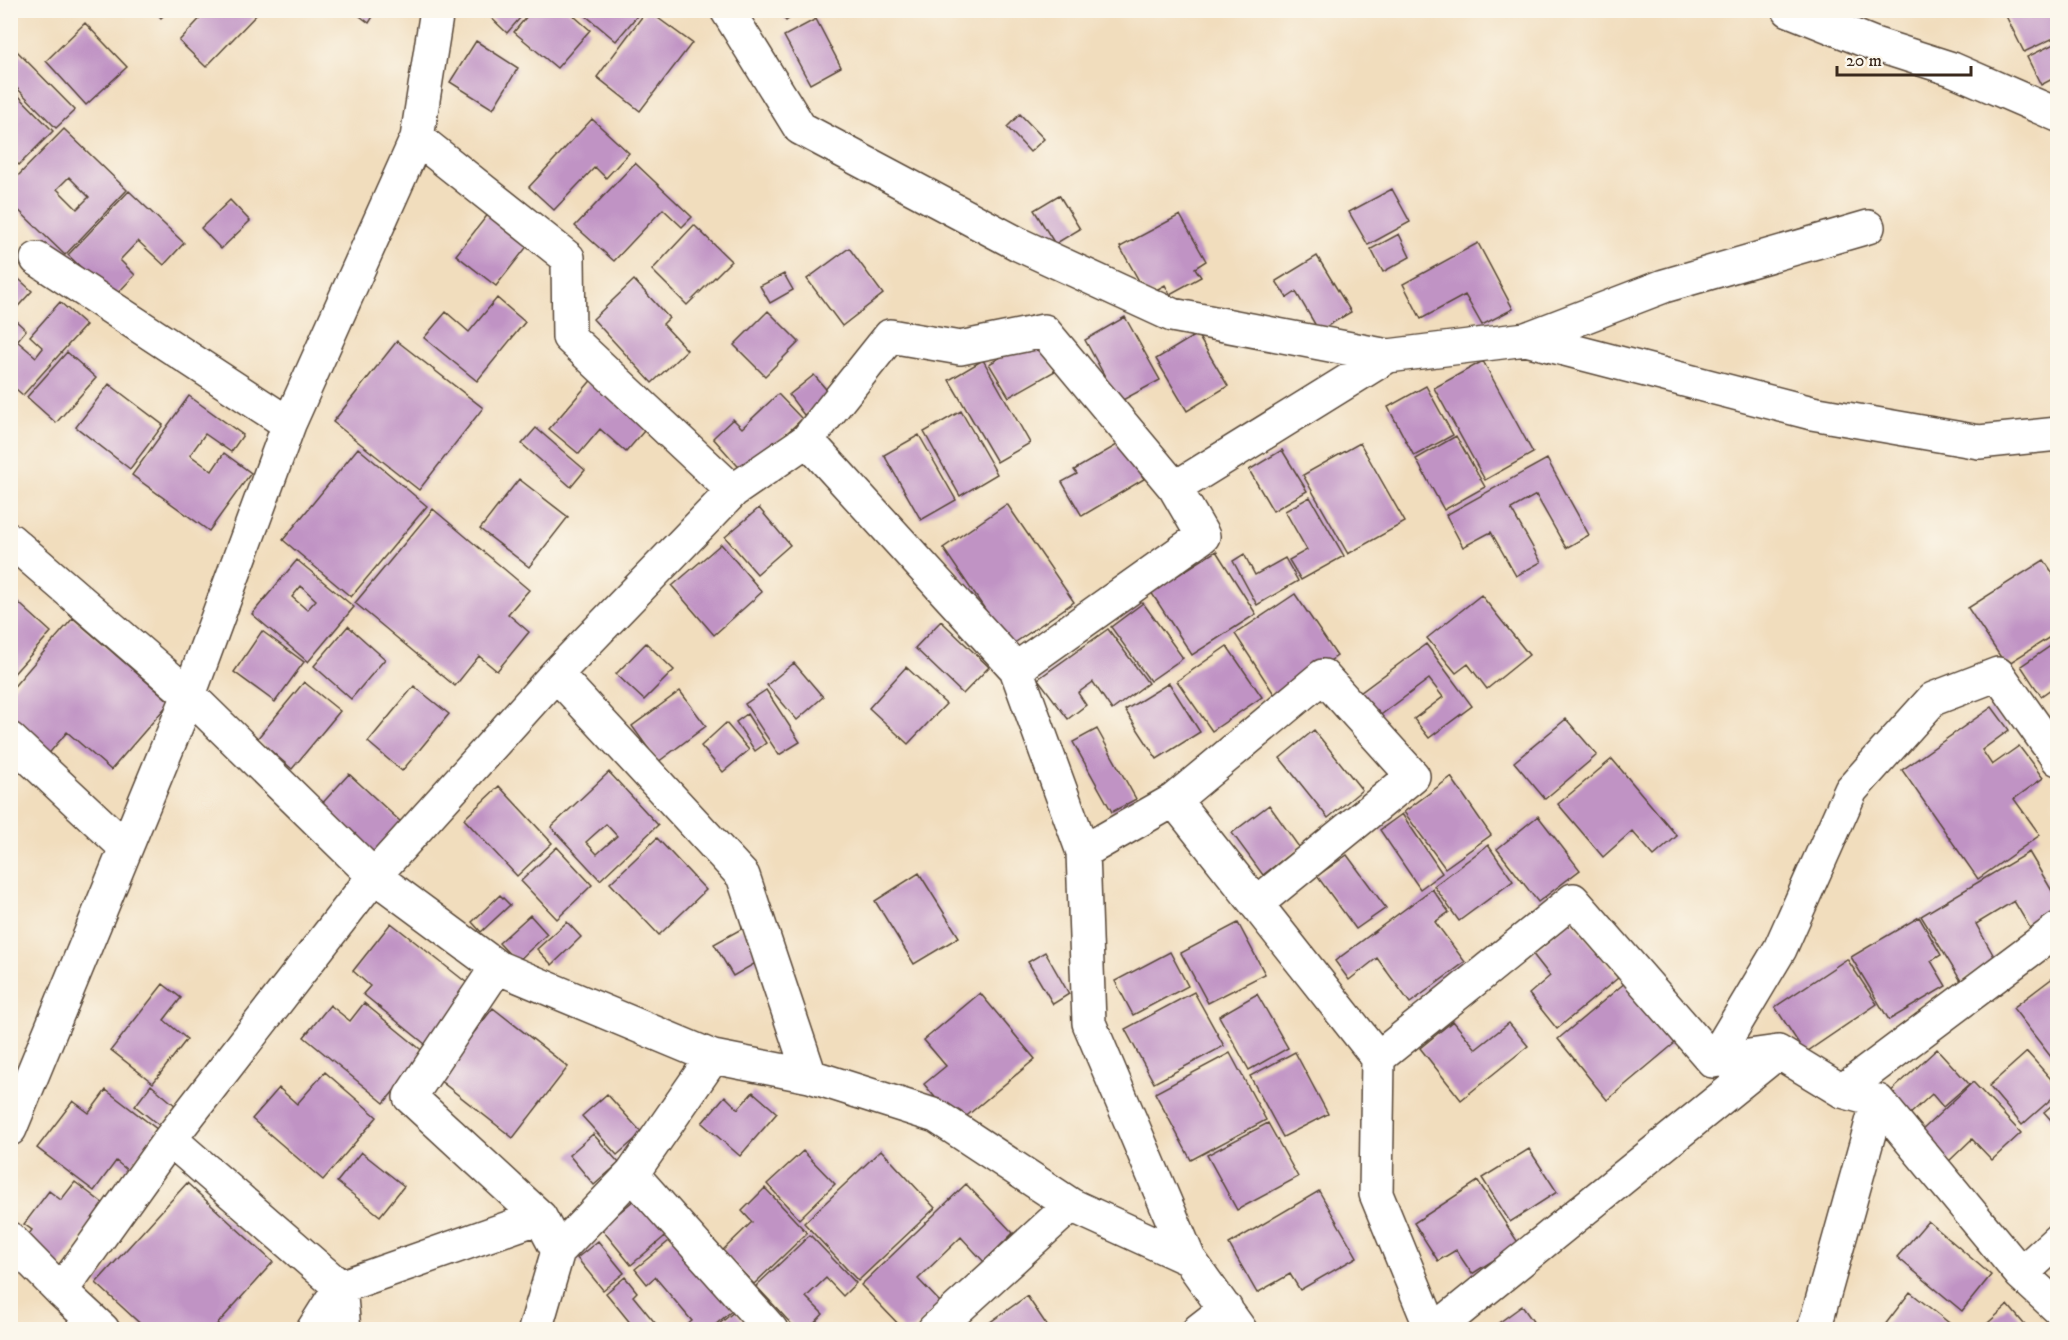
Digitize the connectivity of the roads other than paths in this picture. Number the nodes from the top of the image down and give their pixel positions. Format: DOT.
graph roads {
  1 [pos="437,10"];
  2 [pos="727,10"];
  3 [pos="1789,10"];
  4 [pos="2058,115"];
  5 [pos="417,138"];
  6 [pos="1868,227"];
  7 [pos="37,259"];
  8 [pos="1526,339"];
  9 [pos="1388,356"];
  10 [pos="290,424"];
  11 [pos="2058,434"];
  12 [pos="807,440"];
  13 [pos="1175,488"];
  14 [pos="733,491"];
  15 [pos="10,540"];
  16 [pos="1016,669"];
  17 [pos="556,674"];
  18 [pos="189,695"];
  19 [pos="10,739"];
  20 [pos="2058,759"];
  21 [pos="1174,800"];
  22 [pos="124,847"];
  23 [pos="1083,852"];
  24 [pos="374,876"];
  25 [pos="1256,904"];
  26 [pos="2058,929"];
  27 [pos="497,967"];
  28 [pos="1778,1052"];
  29 [pos="713,1058"];
  30 [pos="1378,1058"];
  31 [pos="1713,1061"];
  32 [pos="810,1076"];
  33 [pos="1842,1091"];
  34 [pos="1878,1101"];
  35 [pos="10,1129"];
  36 [pos="170,1140"];
  37 [pos="632,1174"];
  38 [pos="1071,1205"];
  39 [pos="540,1217"];
  40 [pos="10,1239"];
  41 [pos="2058,1240"];
  42 [pos="558,1251"];
  43 [pos="1189,1259"];
  44 [pos="2021,1274"];
  45 [pos="340,1287"];
  46 [pos="61,1291"];
  47 [pos="2058,1308"];
  48 [pos="1233,1319"];
  49 [pos="2058,1325"];
  50 [pos="103,1329"];
  51 [pos="313,1329"];
  52 [pos="344,1329"];
  53 [pos="535,1329"];
  54 [pos="771,1329"];
  55 [pos="934,1329"];
  56 [pos="1199,1329"];
  57 [pos="1434,1329"];
  58 [pos="1814,1329"];
  59 [pos="2054,1329"];
  1 -- 5 [label="street"];
  2 -- 9 [label="street"];
  3 -- 4 [label="street"];
  5 -- 10 [label="street"];
  5 -- 14 [label="street"];
  6 -- 8 [label="street"];
  7 -- 10 [label="street"];
  8 -- 9 [label="street"];
  8 -- 11 [label="street"];
  9 -- 13 [label="street"];
  10 -- 18 [label="street"];
  12 -- 13 [label="street"];
  12 -- 14 [label="street"];
  12 -- 16 [label="street"];
  13 -- 16 [label="street"];
  14 -- 17 [label="street"];
  15 -- 18 [label="street"];
  16 -- 23 [label="street"];
  17 -- 24 [label="street"];
  17 -- 32 [label="street"];
  18 -- 22 [label="street"];
  18 -- 24 [label="street"];
  19 -- 22 [label="street"];
  20 -- 31 [label="street"];
  21 -- 23 [label="street"];
  21 -- 25 [label="street"];
  21 -- 25 [label="street"];
  22 -- 35 [label="street"];
  23 -- 43 [label="street"];
  24 -- 27 [label="street"];
  24 -- 36 [label="street"];
  25 -- 30 [label="street"];
  26 -- 33 [label="street"];
  27 -- 29 [label="street"];
  27 -- 39 [label="street"];
  28 -- 31 [label="street"];
  28 -- 33 [label="street"];
  28 -- 57 [label="street"];
  29 -- 32 [label="street"];
  29 -- 37 [label="street"];
  30 -- 31 [label="street"];
  30 -- 57 [label="street"];
  32 -- 38 [label="street"];
  33 -- 34 [label="street"];
  34 -- 44 [label="street"];
  34 -- 58 [label="street"];
  36 -- 45 [label="street"];
  36 -- 46 [label="street"];
  37 -- 42 [label="street"];
  37 -- 54 [label="street"];
  38 -- 43 [label="street"];
  38 -- 55 [label="street"];
  39 -- 42 [label="street"];
  39 -- 45 [label="street"];
  40 -- 46 [label="street"];
  41 -- 44 [label="street"];
  42 -- 53 [label="street"];
  43 -- 48 [label="street"];
  44 -- 47 [label="street"];
  45 -- 51 [label="street"];
  45 -- 52 [label="street"];
  46 -- 50 [label="street"];
  48 -- 56 [label="street"];
  49 -- 59 [label="street"];
}
